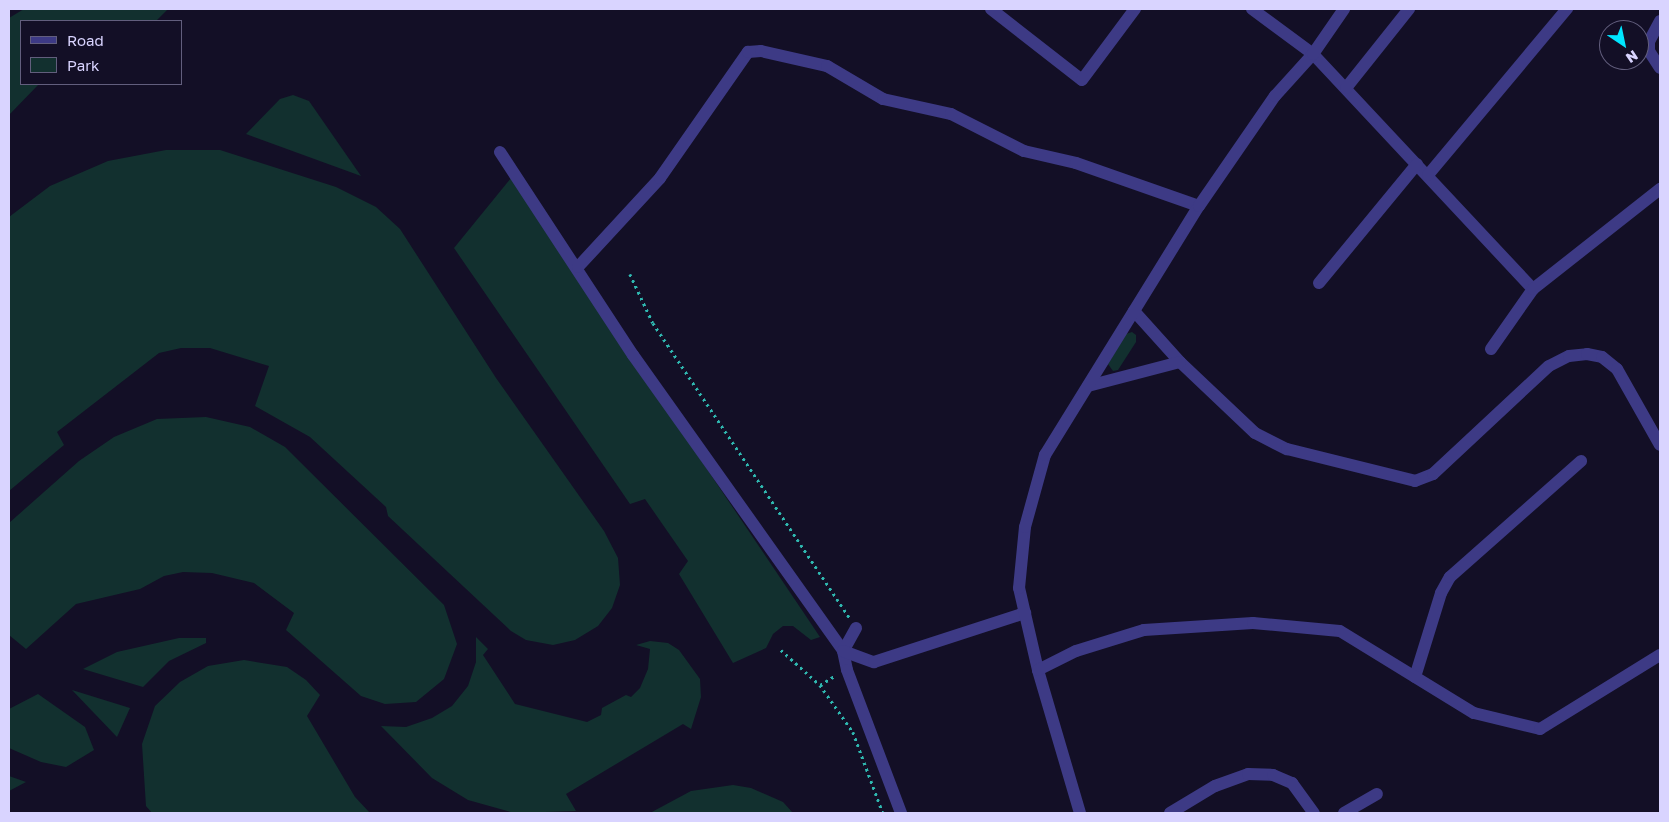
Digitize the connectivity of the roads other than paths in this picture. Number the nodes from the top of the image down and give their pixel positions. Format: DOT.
graph roads {
  1 [pos="991,9"];
  2 [pos="1135,9"];
  3 [pos="1252,9"];
  4 [pos="1344,9"];
  5 [pos="1409,9"];
  6 [pos="1567,9"];
  7 [pos="1660,21"];
  8 [pos="1313,54"];
  9 [pos="1660,68"];
  10 [pos="1346,88"];
  11 [pos="500,152"];
  12 [pos="1418,164"];
  13 [pos="1428,175"];
  14 [pos="1660,189"];
  15 [pos="1199,206"];
  16 [pos="578,267"];
  17 [pos="1319,283"];
  18 [pos="1533,289"];
  19 [pos="1134,310"];
  20 [pos="1492,349"];
  21 [pos="1180,362"];
  22 [pos="1088,386"];
  23 [pos="1660,445"];
  24 [pos="1581,461"];
  25 [pos="1025,613"];
  26 [pos="856,628"];
  27 [pos="843,651"];
  28 [pos="1660,655"];
  29 [pos="1038,670"];
  30 [pos="1415,677"];
  31 [pos="1377,794"];
  32 [pos="901,813"];
  33 [pos="1080,813"];
  34 [pos="1170,813"];
  35 [pos="1314,813"];
  36 [pos="1344,813"];
  1 -- 2 [label="lane"];
  3 -- 8 [label="lane"];
  4 -- 8 [label="lane"];
  5 -- 10 [label="lane"];
  6 -- 13 [label="lane"];
  7 -- 9 [label="lane"];
  8 -- 10 [label="lane"];
  8 -- 15 [label="lane"];
  10 -- 12 [label="lane"];
  11 -- 16 [label="lane"];
  12 -- 13 [label="lane"];
  12 -- 17 [label="lane"];
  13 -- 18 [label="lane"];
  14 -- 18 [label="lane"];
  15 -- 16 [label="lane"];
  15 -- 19 [label="lane"];
  16 -- 27 [label="lane"];
  18 -- 20 [label="lane"];
  19 -- 21 [label="lane"];
  19 -- 22 [label="lane"];
  21 -- 22 [label="lane"];
  21 -- 23 [label="lane"];
  22 -- 25 [label="lane"];
  24 -- 30 [label="lane"];
  25 -- 27 [label="lane"];
  25 -- 29 [label="lane"];
  26 -- 27 [label="lane"];
  27 -- 32 [label="lane"];
  28 -- 30 [label="lane"];
  29 -- 30 [label="lane"];
  29 -- 33 [label="lane"];
  31 -- 36 [label="lane"];
  34 -- 35 [label="lane"];
}
